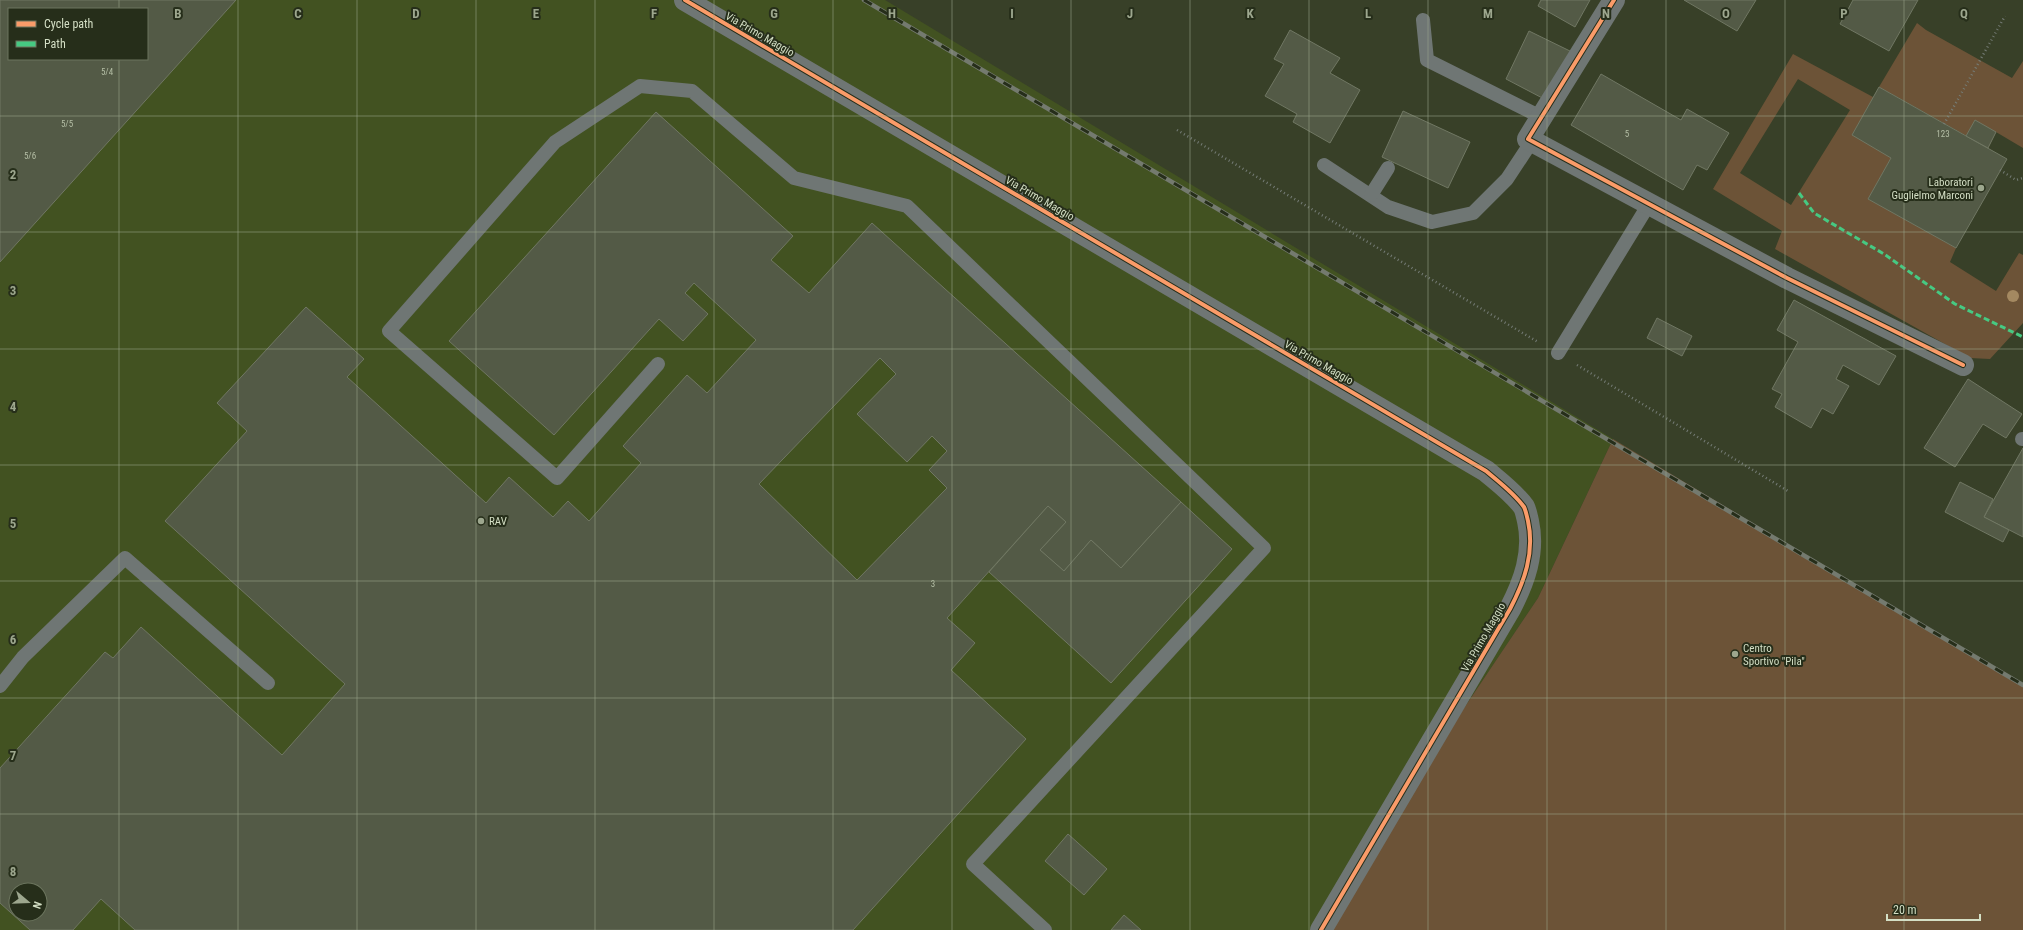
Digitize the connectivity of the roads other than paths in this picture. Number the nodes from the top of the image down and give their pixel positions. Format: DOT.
graph roads {
  1 [pos="685,0"];
  2 [pos="1614,0"];
  3 [pos="1423,20"];
  4 [pos="1541,117"];
  5 [pos="1532,141"];
  6 [pos="1324,165"];
  7 [pos="1388,168"];
  8 [pos="1371,195"];
  9 [pos="1649,204"];
  10 [pos="1558,353"];
  11 [pos="658,364"];
  12 [pos="1963,365"];
  13 [pos="268,683"];
  14 [pos="0,686"];
  15 [pos="1045,930"];
  16 [pos="1321,930"];
  1 -- 16 [label="street, Via Primo Maggio"];
  2 -- 4 [label="street"];
  3 -- 4 [label="lane"];
  4 -- 5 [label="street"];
  5 -- 8 [label="lane"];
  5 -- 9 [label="street"];
  6 -- 8 [label="lane"];
  7 -- 8 [label="lane"];
  9 -- 10 [label="lane"];
  9 -- 12 [label="street"];
  11 -- 15 [label="lane"];
  13 -- 14 [label="lane"];
}
